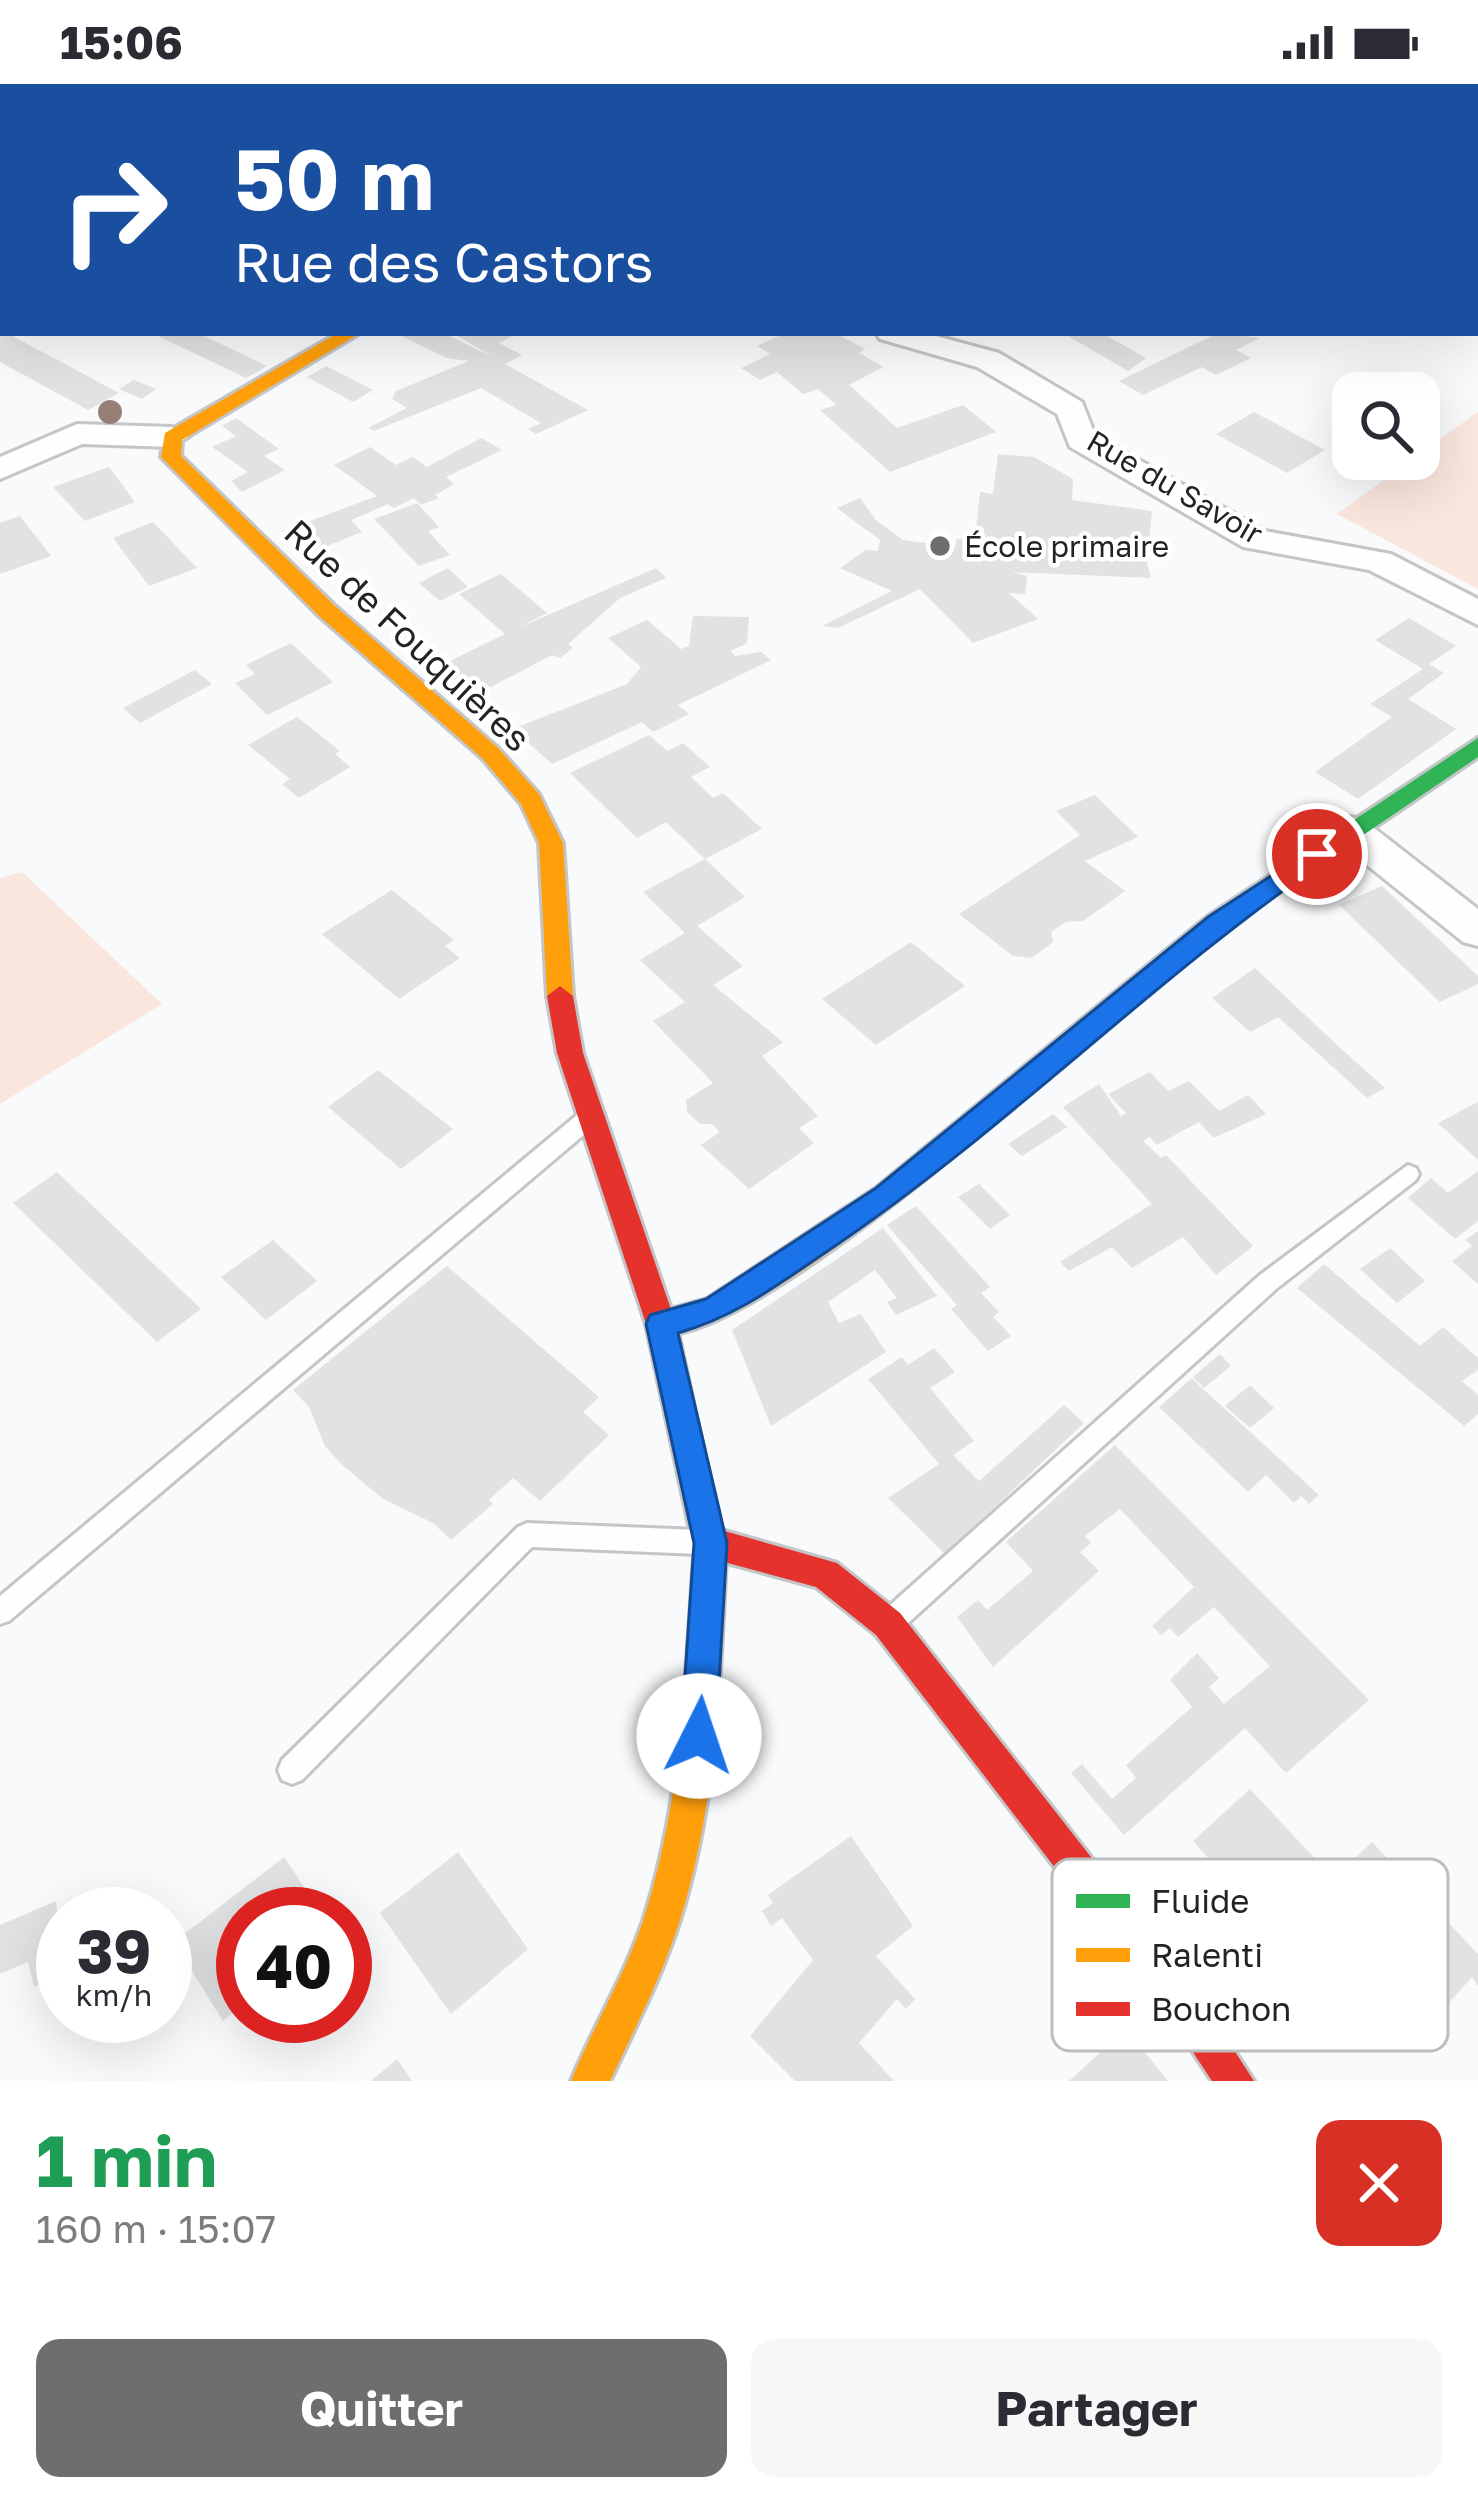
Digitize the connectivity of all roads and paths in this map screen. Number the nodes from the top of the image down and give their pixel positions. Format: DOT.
graph roads {
  1 [pos="346,336"];
  2 [pos="902,336"];
  3 [pos="172,437"];
  4 [pos="0,469"];
  5 [pos="1478,614"];
  6 [pos="1478,746"];
  7 [pos="1351,831"];
  8 [pos="1478,931"];
  9 [pos="590,1117"];
  10 [pos="1408,1174"];
  11 [pos="661,1324"];
  12 [pos="711,1543"];
  13 [pos="0,1612"];
  14 [pos="888,1624"];
  15 [pos="292,1770"];
  16 [pos="1070,1859"];
  17 [pos="1215,2051"];
  18 [pos="590,2081"];
  19 [pos="1235,2081"];
  1 -- 3 [label="street"];
  2 -- 5 [label="street, Rue du Savoir"];
  3 -- 4 [label="street"];
  3 -- 9 [label="street, Rue de Fouquières"];
  6 -- 7 [label="street"];
  7 -- 8 [label="street"];
  7 -- 11 [label="street"];
  9 -- 11 [label="street, Rue de Fouquières"];
  9 -- 13 [label="lane"];
  10 -- 14 [label="lane"];
  11 -- 12 [label="street, Rue de Fouquières"];
  12 -- 14 [label="street"];
  12 -- 15 [label="lane"];
  12 -- 18 [label="street, Rue de Fouquières"];
  14 -- 16 [label="street"];
  17 -- 19 [label="street"];
}
